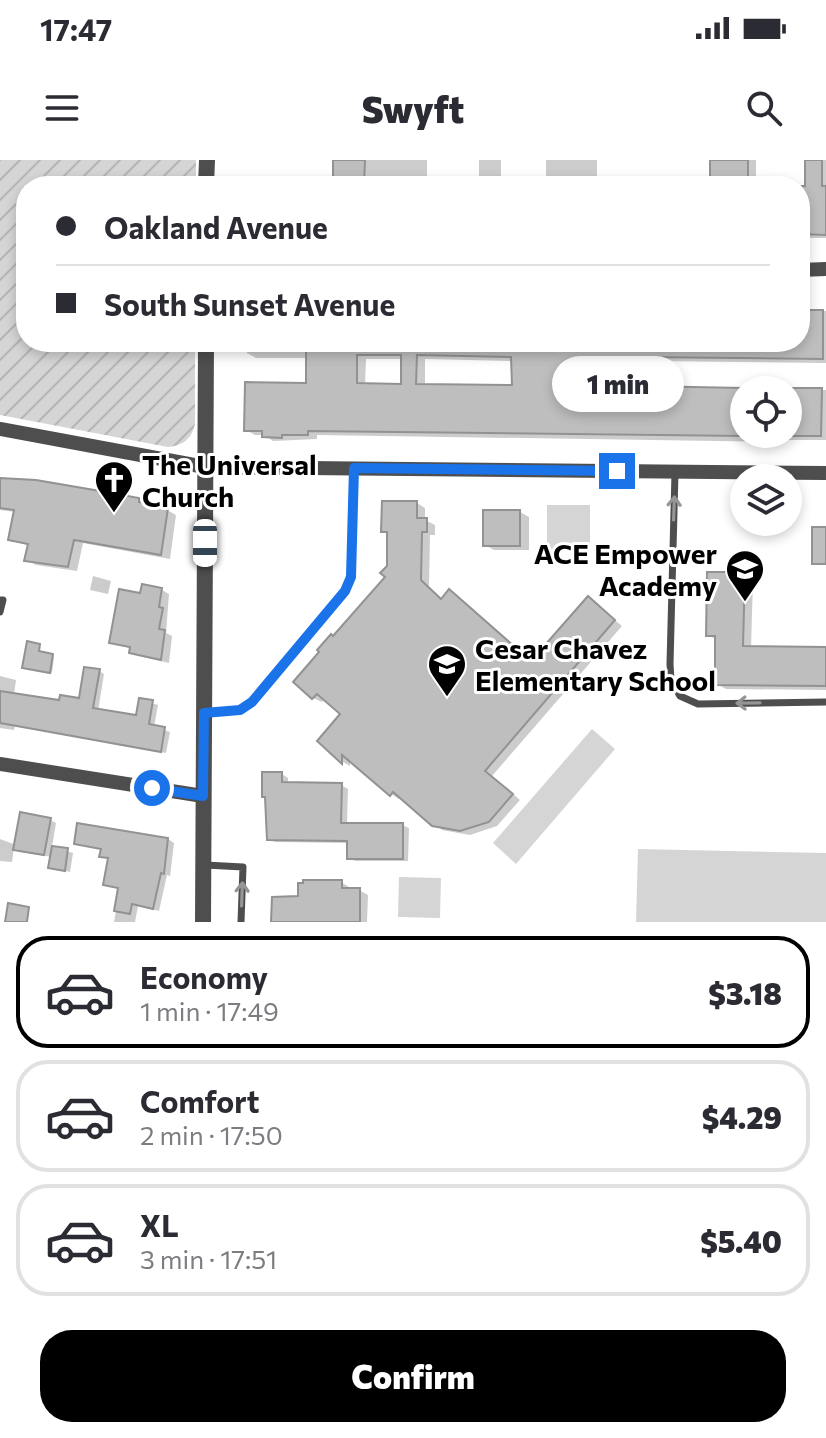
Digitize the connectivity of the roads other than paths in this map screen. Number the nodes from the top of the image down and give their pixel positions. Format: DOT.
graph roads {
  1 [pos="206,352"];
  2 [pos="0,429"];
  3 [pos="205,467"];
  4 [pos="354,468"];
  5 [pos="676,471"];
  6 [pos="826,473"];
  7 [pos="0,600"];
  8 [pos="0,612"];
  9 [pos="826,702"];
  10 [pos="204,713"];
  11 [pos="0,764"];
  12 [pos="203,796"];
  13 [pos="203,865"];
  14 [pos="203,922"];
  15 [pos="241,922"];
  1 -- 3 [label="street"];
  2 -- 3 [label="street"];
  3 -- 4 [label="street"];
  3 -- 10 [label="street"];
  4 -- 5 [label="street"];
  4 -- 10 [label="lane"];
  5 -- 6 [label="street"];
  9 -- 5 [label="lane, one-way"];
  7 -- 8 [label="lane"];
  10 -- 12 [label="street"];
  11 -- 12 [label="street"];
  12 -- 13 [label="street"];
  13 -- 14 [label="street"];
  15 -- 13 [label="lane, one-way"];
}
